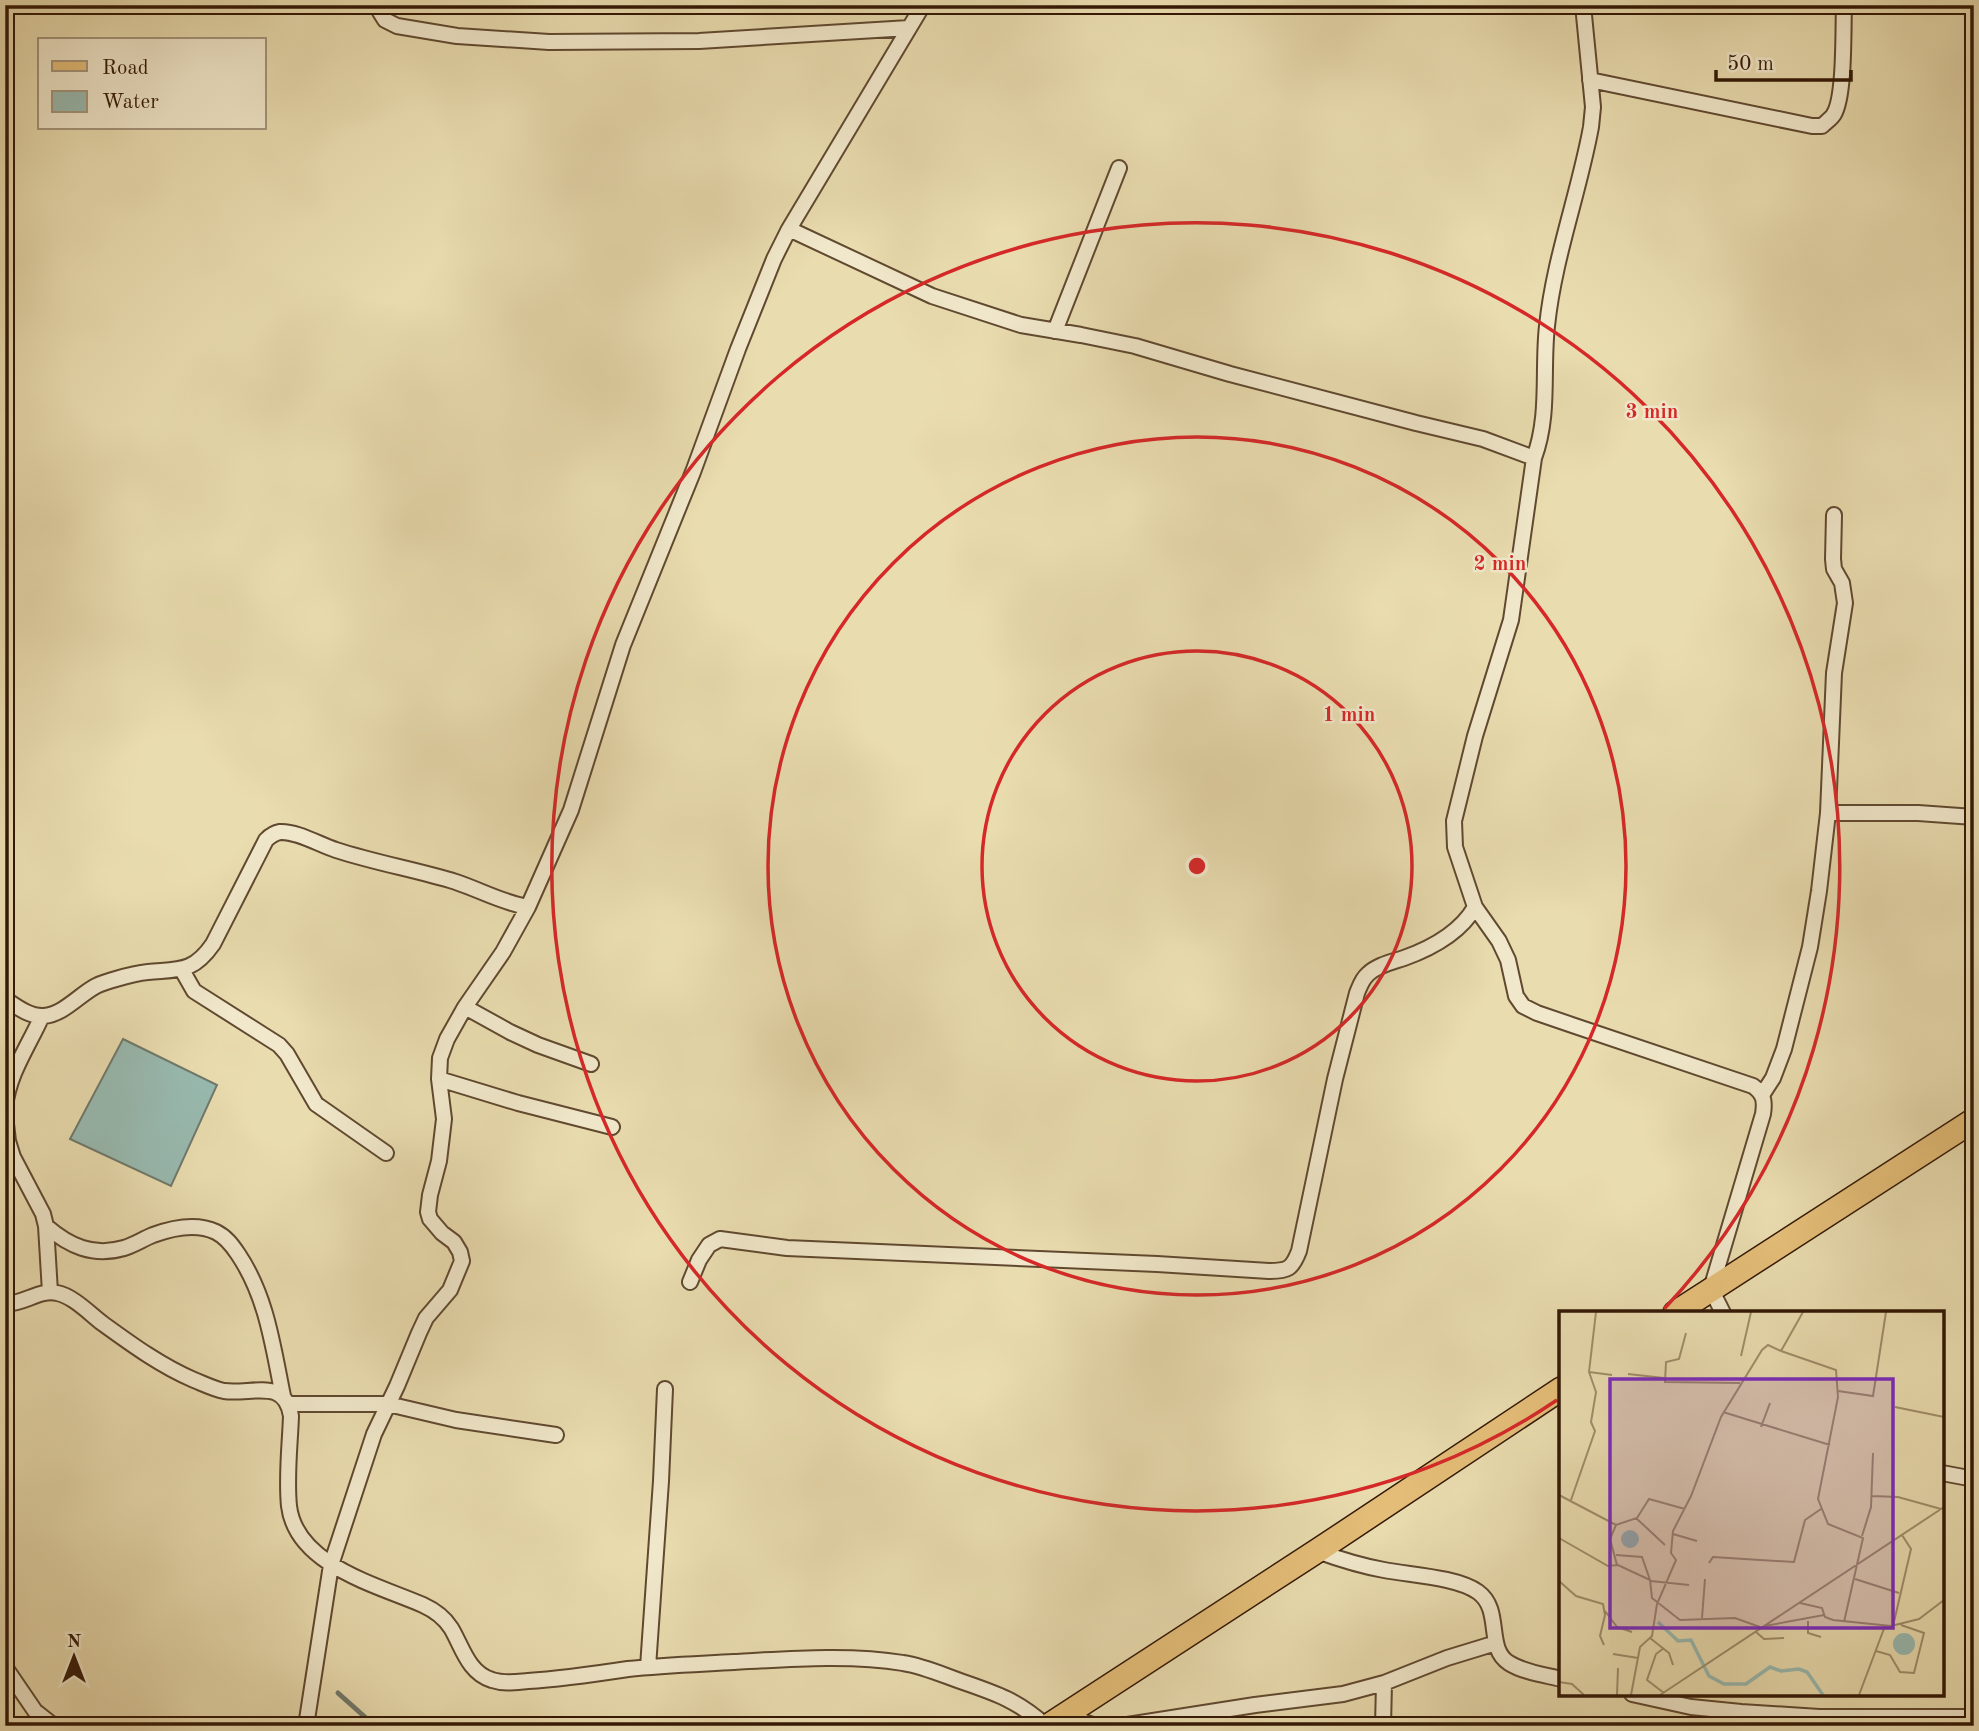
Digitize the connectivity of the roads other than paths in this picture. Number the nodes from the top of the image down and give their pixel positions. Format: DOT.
graph roads {
  1 [pos="378,5"];
  2 [pos="923,5"];
  3 [pos="1583,5"];
  4 [pos="1844,5"];
  5 [pos="909,28"];
  6 [pos="1590,80"];
  7 [pos="1119,168"];
  8 [pos="789,229"];
  9 [pos="1055,331"];
  10 [pos="1534,458"];
  11 [pos="1834,515"];
  12 [pos="1828,813"];
  13 [pos="1974,817"];
  14 [pos="528,907"];
  15 [pos="1475,907"];
  16 [pos="182,970"];
  17 [pos="5,999"];
  18 [pos="465,1007"];
  19 [pos="42,1016"];
  20 [pos="590,1063"];
  21 [pos="439,1079"];
  22 [pos="1762,1095"];
  23 [pos="5,1107"];
  24 [pos="5,1115"];
  25 [pos="1974,1120"];
  26 [pos="612,1127"];
  27 [pos="386,1153"];
  28 [pos="46,1226"];
  29 [pos="690,1282"];
  30 [pos="1711,1289"];
  31 [pos="50,1292"];
  32 [pos="5,1304"];
  33 [pos="1678,1311"];
  34 [pos="1722,1311"];
  35 [pos="665,1389"];
  36 [pos="1559,1390"];
  37 [pos="286,1400"];
  38 [pos="388,1404"];
  39 [pos="556,1435"];
  40 [pos="1944,1473"];
  41 [pos="1974,1479"];
  42 [pos="1317,1551"];
  43 [pos="331,1565"];
  44 [pos="1496,1643"];
  45 [pos="5,1667"];
  46 [pos="648,1667"];
  47 [pos="1559,1678"];
  48 [pos="1384,1683"];
  49 [pos="1642,1696"];
  50 [pos="1067,1713"];
  51 [pos="1974,1717"];
  52 [pos="1916,1721"];
  53 [pos="54,1726"];
  54 [pos="306,1726"];
  55 [pos="1047,1726"];
  56 [pos="1096,1726"];
  57 [pos="1121,1726"];
  58 [pos="1383,1726"];
  1 -- 5 [label="street"];
  2 -- 5 [label="street"];
  3 -- 6 [label="street"];
  4 -- 6 [label="street"];
  5 -- 8 [label="street"];
  6 -- 10 [label="street"];
  7 -- 9 [label="street"];
  8 -- 9 [label="street"];
  8 -- 14 [label="street"];
  9 -- 10 [label="street"];
  10 -- 15 [label="street"];
  11 -- 12 [label="street"];
  12 -- 13 [label="street"];
  12 -- 22 [label="street"];
  14 -- 16 [label="street"];
  14 -- 18 [label="street"];
  15 -- 22 [label="street"];
  15 -- 29 [label="street"];
  16 -- 19 [label="street"];
  16 -- 27 [label="street"];
  17 -- 19 [label="street"];
  18 -- 20 [label="street"];
  18 -- 21 [label="street"];
  19 -- 23 [label="street"];
  21 -- 26 [label="street"];
  21 -- 38 [label="street"];
  22 -- 30 [label="street"];
  24 -- 28 [label="street"];
  25 -- 30 [label="main road"];
  28 -- 31 [label="street"];
  28 -- 37 [label="street"];
  30 -- 33 [label="main road"];
  30 -- 34 [label="street"];
  31 -- 32 [label="street"];
  31 -- 37 [label="street"];
  35 -- 46 [label="street"];
  36 -- 42 [label="main road"];
  37 -- 38 [label="street"];
  37 -- 43 [label="street"];
  38 -- 39 [label="street"];
  38 -- 43 [label="street"];
  40 -- 41 [label="street"];
  42 -- 44 [label="street"];
  42 -- 50 [label="main road"];
  43 -- 46 [label="street"];
  43 -- 54 [label="street"];
  44 -- 47 [label="street"];
  44 -- 48 [label="street"];
  45 -- 53 [label="street"];
  46 -- 55 [label="street"];
  48 -- 57 [label="street"];
  48 -- 58 [label="street"];
  49 -- 52 [label="street"];
  50 -- 55 [label="main road"];
  50 -- 56 [label="street"];
  51 -- 52 [label="street"];
}
